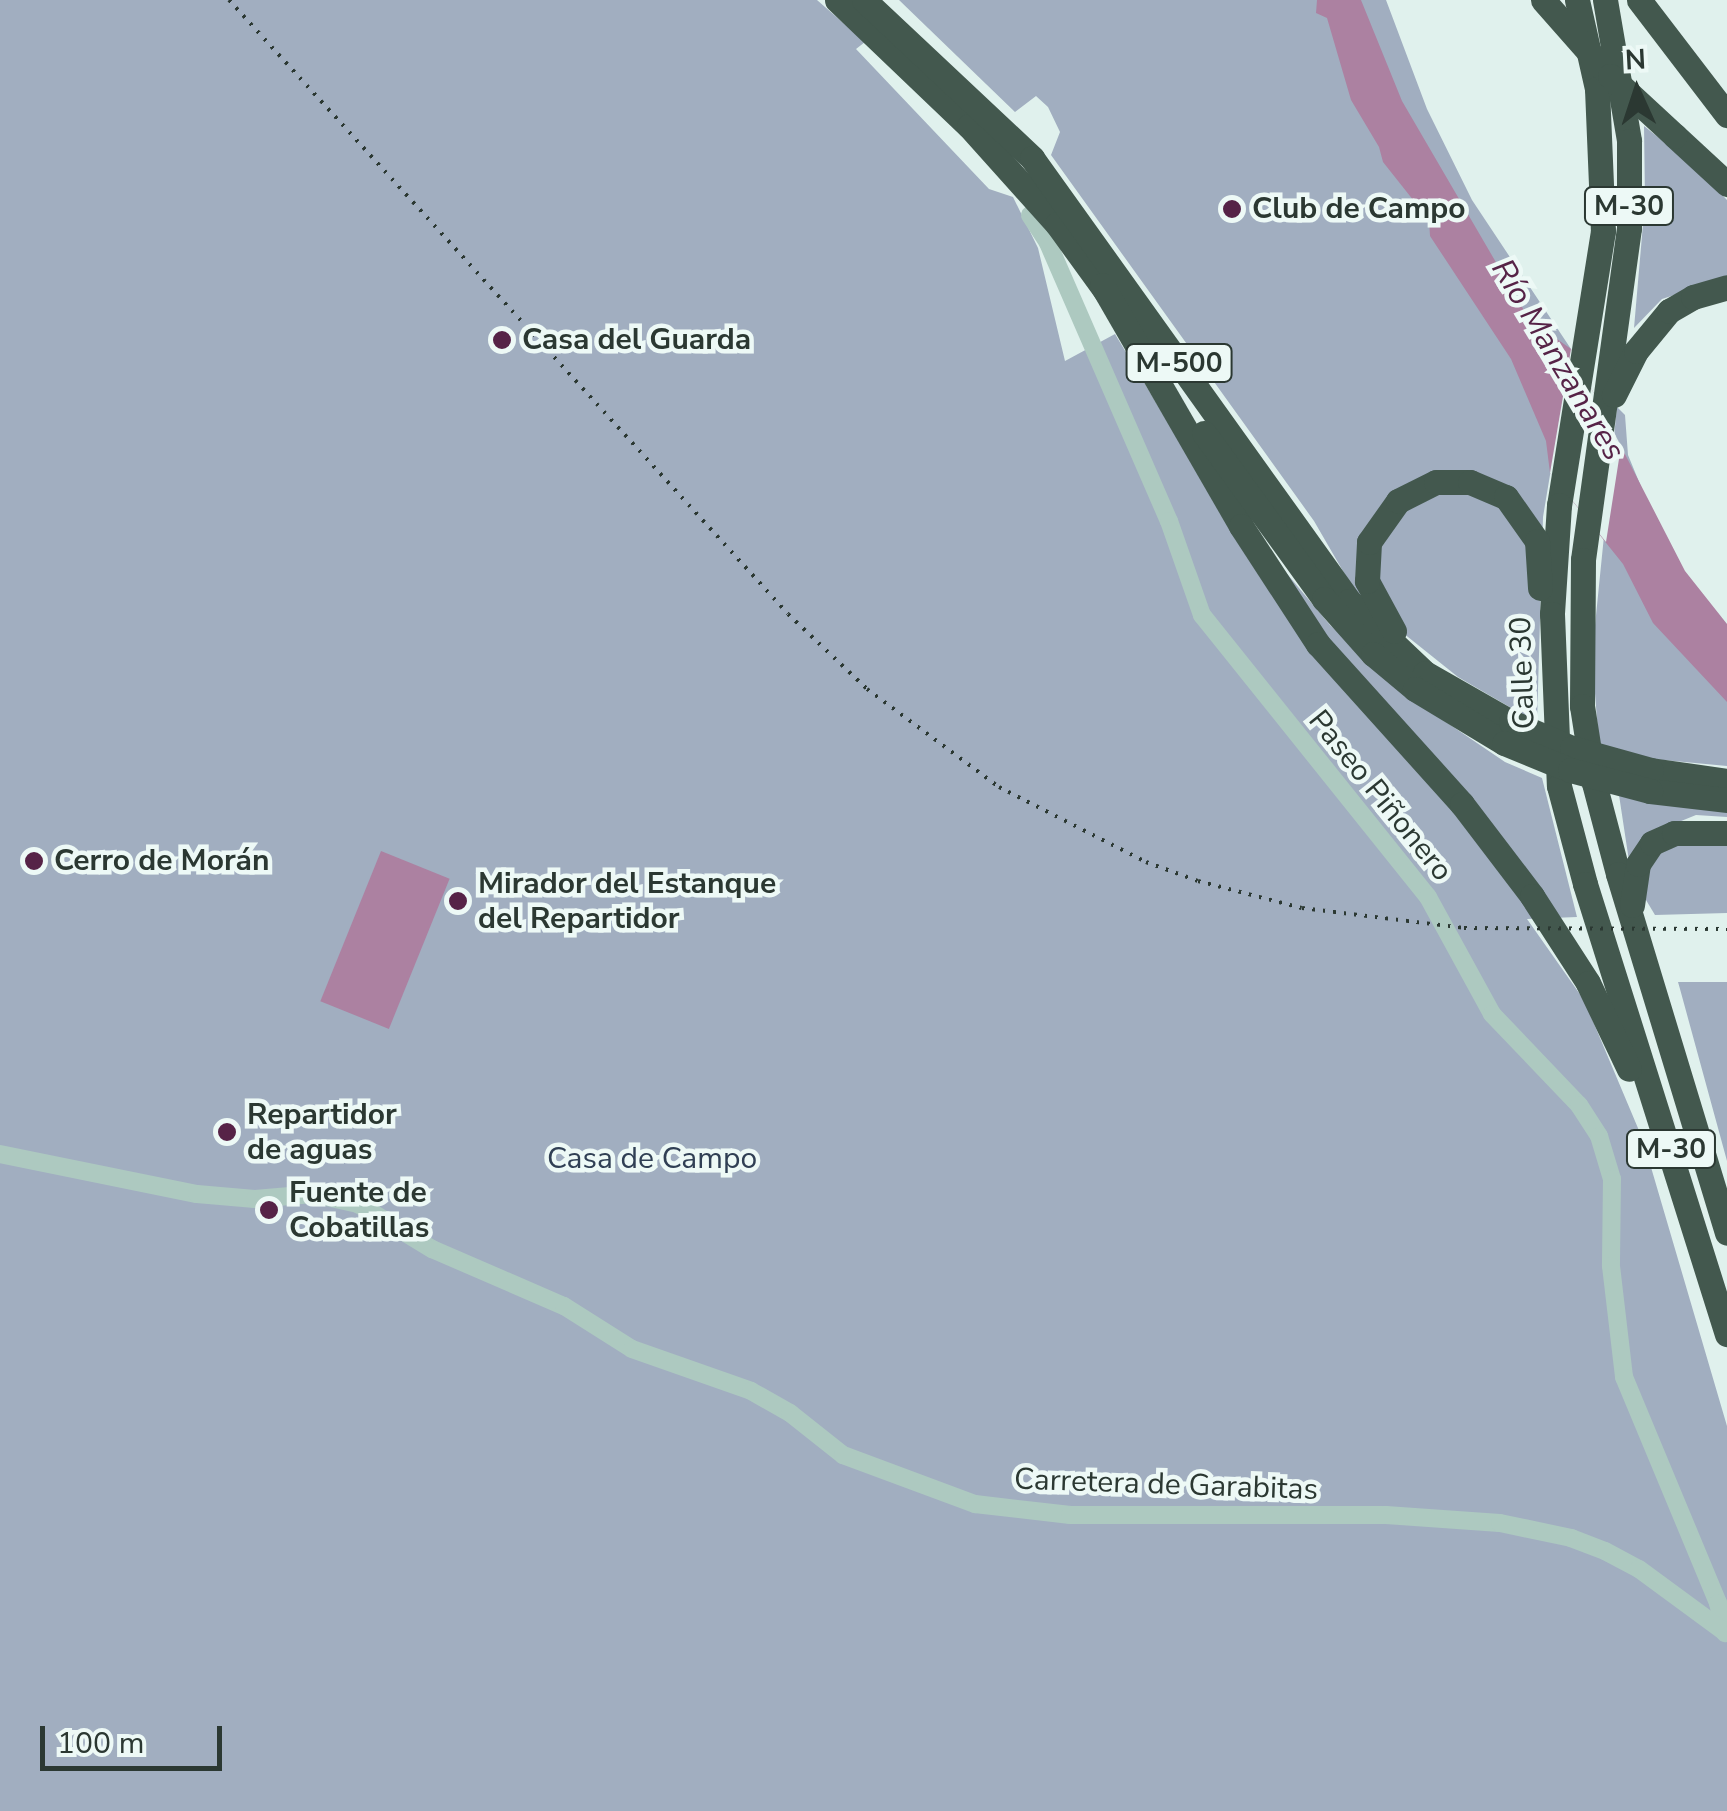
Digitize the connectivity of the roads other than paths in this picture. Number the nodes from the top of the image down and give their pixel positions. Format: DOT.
graph roads {
  1 [pos="837,0"];
  2 [pos="864,0"];
  3 [pos="1543,0"];
  4 [pos="1577,0"];
  5 [pos="1605,0"];
  6 [pos="1638,0"];
  7 [pos="1727,116"];
  8 [pos="1727,184"];
  9 [pos="1030,215"];
  10 [pos="1102,284"];
  11 [pos="1727,288"];
  12 [pos="1605,413"];
  13 [pos="1505,727"];
  14 [pos="1651,781"];
  15 [pos="1727,781"];
  16 [pos="1559,786"];
  17 [pos="1727,800"];
  18 [pos="1727,833"];
  19 [pos="1630,914"];
  20 [pos="0,1154"];
  21 [pos="1727,1233"];
  22 [pos="1726,1329"];
  23 [pos="1724,1633"];
  1 -- 10 [label="highway, M-500"];
  2 -- 13 [label="highway, M-500"];
  3 -- 8 [label="highway, bridge"];
  4 -- 16 [label="highway, Calle 30 / M-30"];
  5 -- 12 [label="highway, Calle 30 / M-30"];
  6 -- 7 [label="highway"];
  9 -- 23 [label="street, Paseo Piñonero"];
  10 -- 13 [label="highway, M-500"];
  10 -- 22 [label="highway"];
  11 -- 12 [label="highway"];
  12 -- 19 [label="highway, Calle 30 / M-30"];
  13 -- 14 [label="highway, M-500, bridge"];
  13 -- 16 [label="highway"];
  14 -- 15 [label="highway, M-500"];
  14 -- 17 [label="highway, M-500"];
  16 -- 22 [label="highway, Calle 30 / M-30"];
  18 -- 19 [label="highway"];
  19 -- 21 [label="highway, M-30"];
  20 -- 23 [label="street, Carretera de Garabitas"];
}
